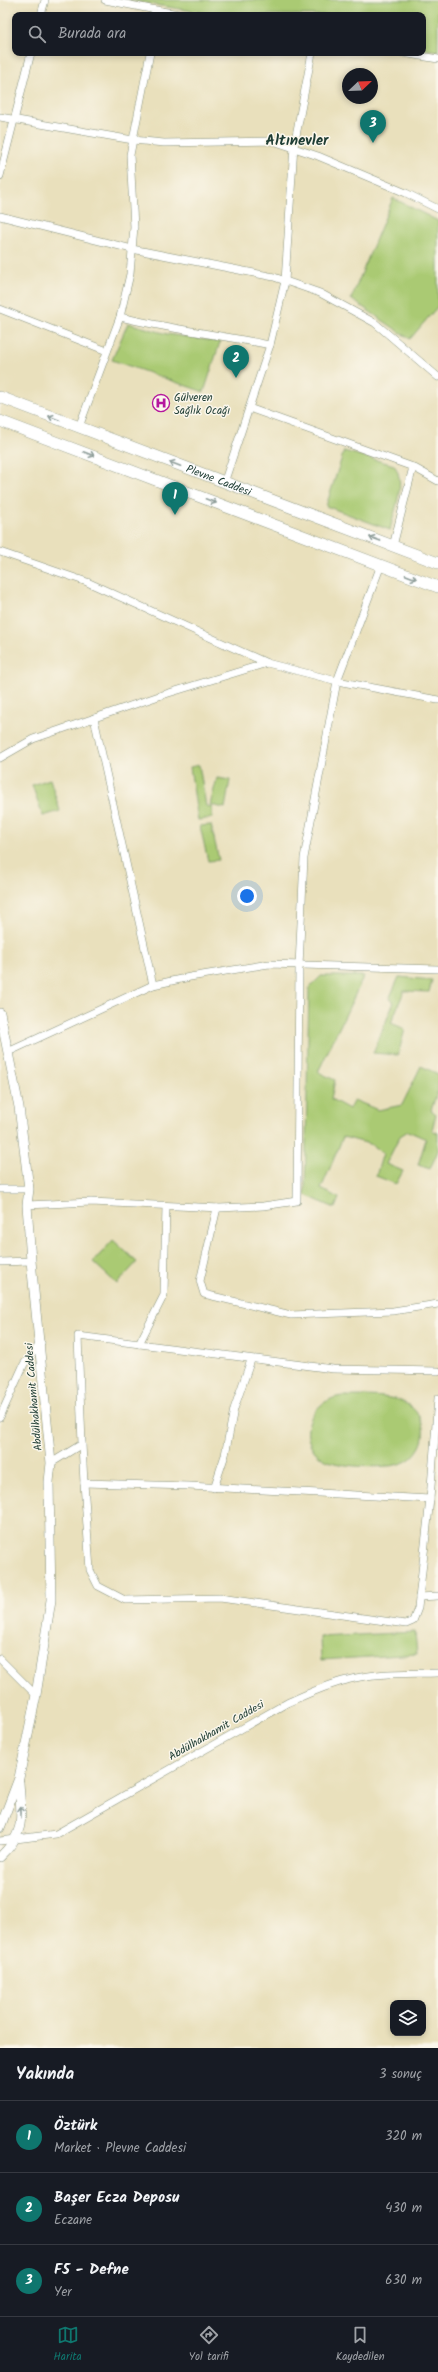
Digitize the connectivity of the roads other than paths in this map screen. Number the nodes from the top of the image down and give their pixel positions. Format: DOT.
graph roads {
  1 [pos="45,0"];
  2 [pos="105,0"];
  3 [pos="42,12"];
  4 [pos="157,12"];
  5 [pos="30,56"];
  6 [pos="149,56"];
  7 [pos="311,56"];
  8 [pos="420,56"];
  9 [pos="438,59"];
  10 [pos="0,116"];
  11 [pos="13,119"];
  12 [pos="133,140"];
  13 [pos="294,146"];
  14 [pos="0,176"];
  15 [pos="438,209"];
  16 [pos="0,216"];
  17 [pos="132,249"];
  18 [pos="285,281"];
  19 [pos="0,309"];
  20 [pos="120,318"];
  21 [pos="270,345"];
  22 [pos="107,351"];
  23 [pos="438,377"];
  24 [pos="0,397"];
  25 [pos="249,408"];
  26 [pos="0,421"];
  27 [pos="79,427"];
  28 [pos="413,467"];
  29 [pos="438,481"];
  30 [pos="224,483"];
  31 [pos="393,546"];
  32 [pos="0,552"];
  33 [pos="438,563"];
  34 [pos="380,565"];
  35 [pos="438,587"];
  36 [pos="267,664"];
  37 [pos="337,681"];
  38 [pos="438,700"];
  39 [pos="94,718"];
  40 [pos="0,758"];
  41 [pos="299,966"];
  42 [pos="438,969"];
  43 [pos="153,985"];
  44 [pos="0,1013"];
  45 [pos="8,1052"];
  46 [pos="0,1189"];
  47 [pos="28,1189"];
  48 [pos="27,1205"];
  49 [pos="166,1206"];
  50 [pos="217,1208"];
  51 [pos="31,1261"];
  52 [pos="0,1262"];
  53 [pos="438,1304"];
  54 [pos="41,1342"];
  55 [pos="139,1344"];
  56 [pos="250,1360"];
  57 [pos="438,1371"];
  58 [pos="438,1398"];
  59 [pos="0,1417"];
  60 [pos="82,1444"];
  61 [pos="51,1463"];
  62 [pos="84,1483"];
  63 [pos="214,1488"];
  64 [pos="430,1499"];
  65 [pos="438,1596"];
  66 [pos="419,1597"];
  67 [pos="0,1658"];
  68 [pos="438,1672"];
  69 [pos="36,1695"];
  70 [pos="19,1778"];
  71 [pos="0,1828"];
  72 [pos="0,1840"];
  73 [pos="16,1840"];
  74 [pos="0,1857"];
  1 -- 3 [label="street"];
  2 -- 4 [label="street"];
  5 -- 11 [label="street"];
  6 -- 12 [label="street"];
  7 -- 13 [label="street"];
  8 -- 9 [label="street"];
  10 -- 11 [label="street"];
  11 -- 12 [label="street"];
  11 -- 14 [label="street"];
  12 -- 13 [label="street"];
  12 -- 17 [label="street"];
  13 -- 15 [label="street"];
  13 -- 18 [label="street"];
  16 -- 17 [label="street"];
  17 -- 18 [label="street"];
  17 -- 20 [label="street"];
  18 -- 21 [label="street"];
  18 -- 23 [label="street"];
  19 -- 22 [label="street"];
  20 -- 21 [label="street"];
  20 -- 22 [label="street"];
  21 -- 25 [label="street"];
  22 -- 27 [label="street"];
  27 -- 24 [label="main road, Plevne Caddesi, one-way"];
  25 -- 28 [label="street"];
  25 -- 30 [label="street"];
  26 -- 34 [label="main road, Plevne Caddesi, one-way"];
  30 -- 27 [label="main road, Plevne Caddesi, one-way"];
  28 -- 29 [label="street"];
  28 -- 31 [label="street"];
  31 -- 30 [label="main road, Plevne Caddesi, one-way"];
  31 -- 33 [label="main road, Plevne Caddesi"];
  32 -- 36 [label="street"];
  34 -- 35 [label="main road, Plevne Caddesi, one-way"];
  34 -- 37 [label="street"];
  36 -- 37 [label="street"];
  36 -- 39 [label="street"];
  37 -- 38 [label="street"];
  37 -- 41 [label="street"];
  39 -- 40 [label="street"];
  39 -- 43 [label="street"];
  41 -- 42 [label="street"];
  41 -- 43 [label="street"];
  41 -- 50 [label="street"];
  43 -- 45 [label="street"];
  44 -- 45 [label="main road, Abdülhakhamit Caddesi"];
  45 -- 47 [label="main road, Abdülhakhamit Caddesi"];
  46 -- 47 [label="street"];
  47 -- 48 [label="main road, Abdülhakhamit Caddesi"];
  48 -- 49 [label="street"];
  48 -- 51 [label="main road, Abdülhakhamit Caddesi"];
  49 -- 50 [label="street"];
  49 -- 55 [label="street"];
  50 -- 53 [label="street"];
  51 -- 52 [label="street"];
  51 -- 54 [label="main road, Abdülhakhamit Caddesi"];
  54 -- 59 [label="street"];
  54 -- 61 [label="main road, Abdülhakhamit Caddesi"];
  55 -- 56 [label="street"];
  55 -- 60 [label="street"];
  56 -- 57 [label="street"];
  56 -- 63 [label="street"];
  58 -- 64 [label="street"];
  60 -- 61 [label="street"];
  60 -- 62 [label="street"];
  61 -- 69 [label="main road, Abdülhakhamit Caddesi"];
  62 -- 63 [label="street"];
  62 -- 66 [label="street"];
  63 -- 64 [label="street"];
  64 -- 66 [label="street"];
  65 -- 66 [label="street"];
  67 -- 69 [label="street"];
  68 -- 73 [label="street, Abdülhakhamit Caddesi"];
  69 -- 70 [label="main road, Abdülhakhamit Caddesi"];
  70 -- 71 [label="main road, Abdülhakhamit Caddesi"];
  73 -- 70 [label="main road, Abdülhakhamit Caddesi, one-way"];
  72 -- 73 [label="street, Abdülhakhamit Caddesi"];
  73 -- 74 [label="main road, Abdülhakhamit Caddesi"];
}
